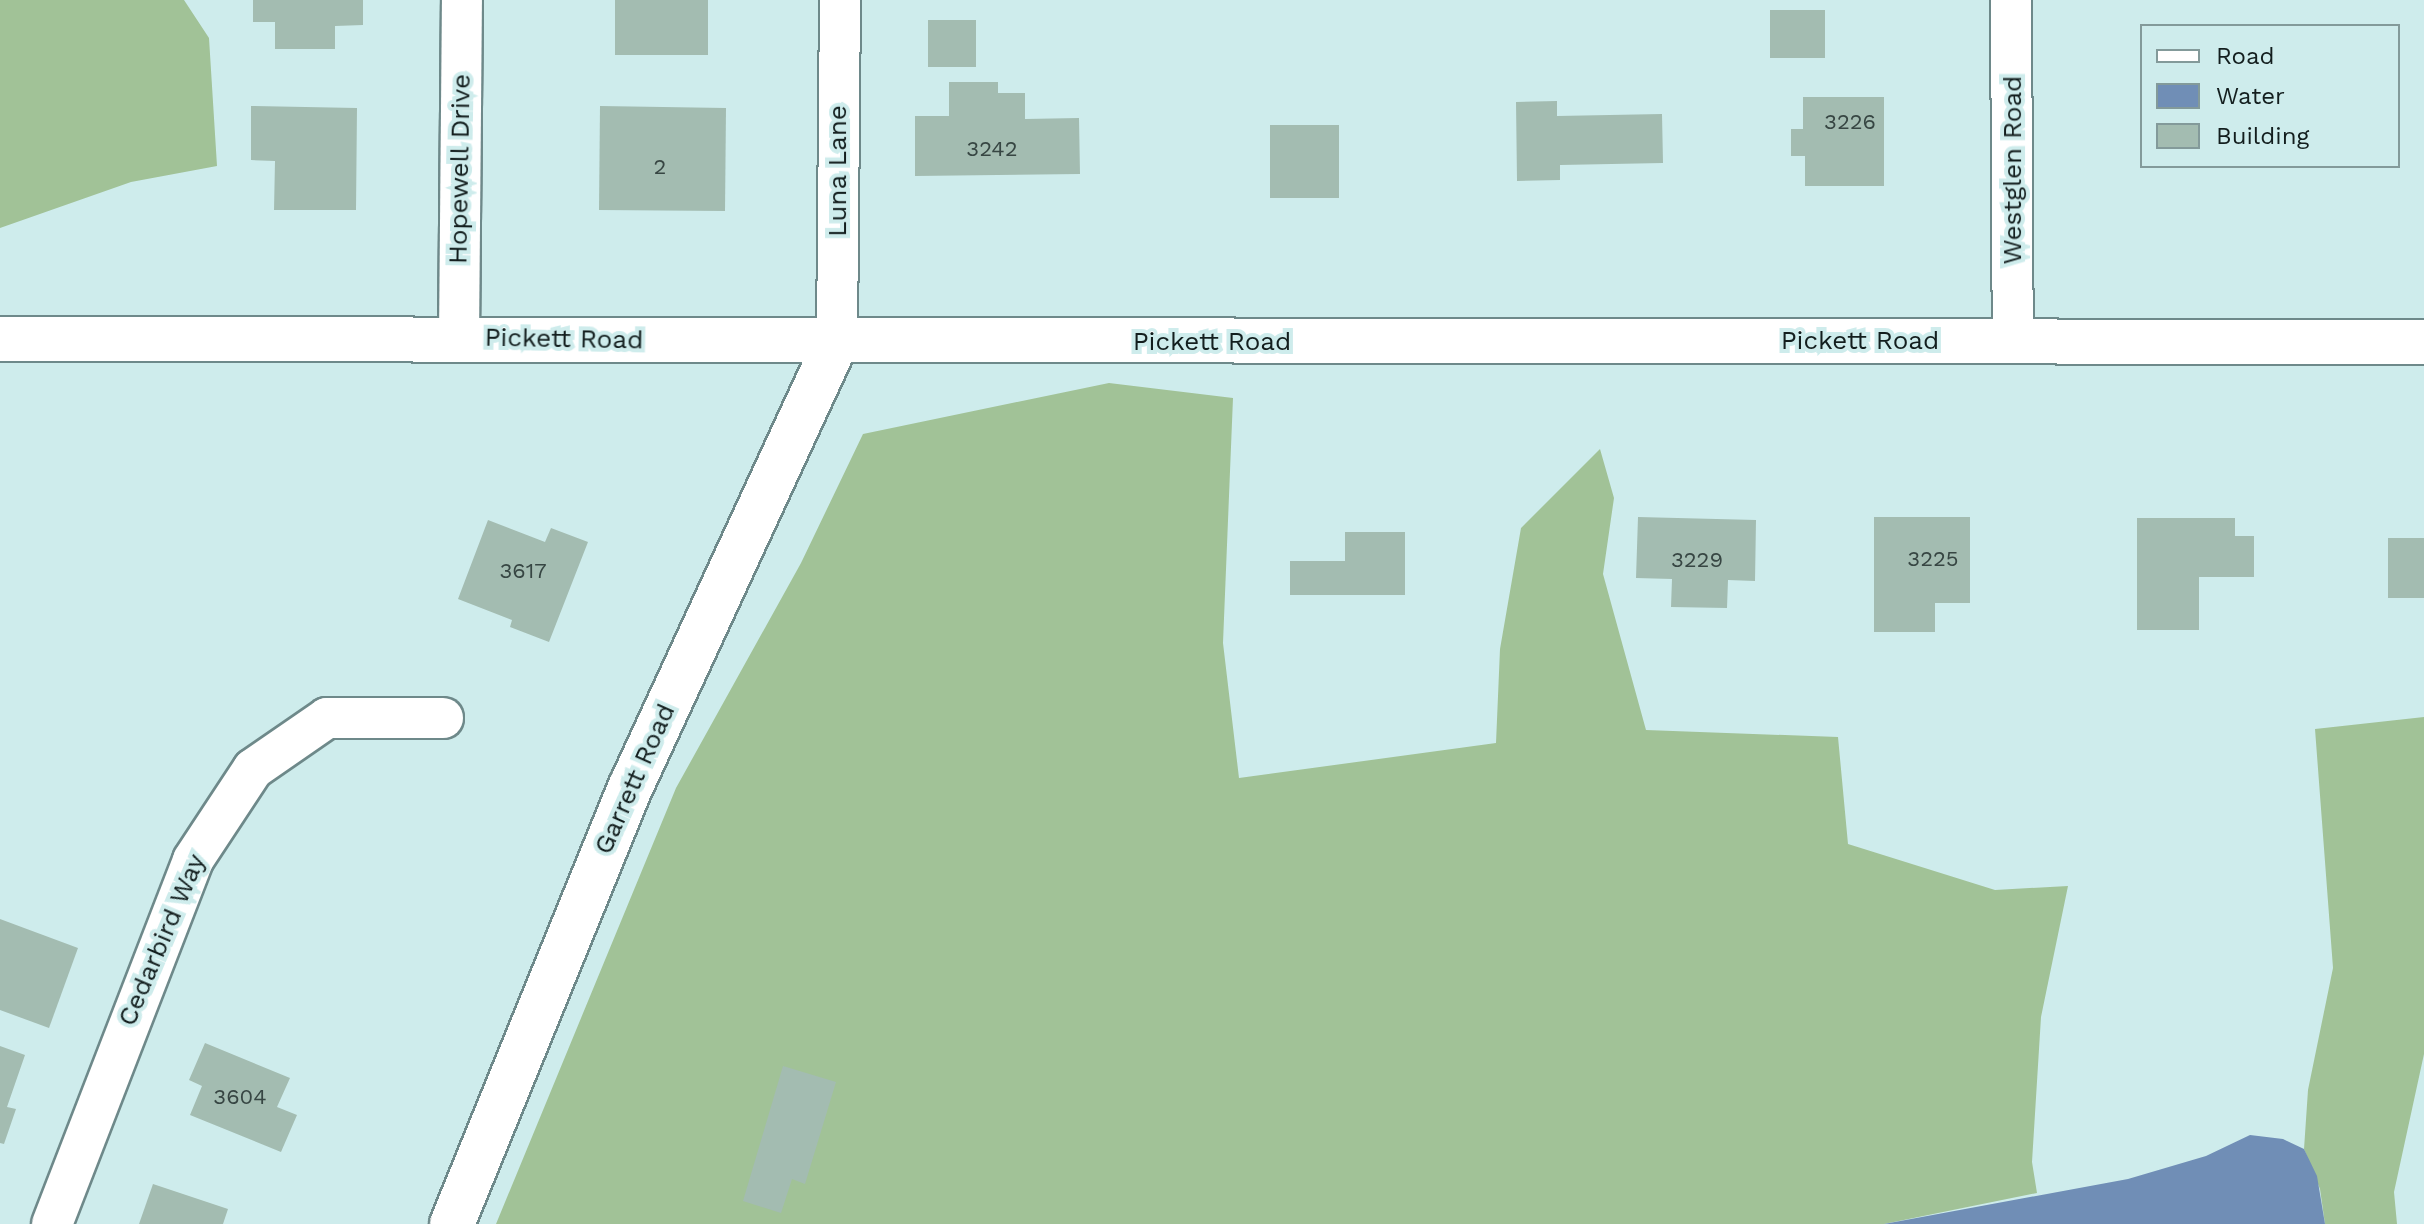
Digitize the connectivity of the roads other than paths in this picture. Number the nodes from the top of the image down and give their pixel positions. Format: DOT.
graph roads {
  1 [pos="462,0"];
  2 [pos="840,0"];
  3 [pos="2011,0"];
  4 [pos="459,338"];
  5 [pos="0,339"];
  6 [pos="837,341"];
  7 [pos="2013,341"];
  8 [pos="2424,342"];
  9 [pos="443,718"];
  10 [pos="52,1224"];
  11 [pos="452,1224"];
  1 -- 4 [label="street, Hopewell Drive"];
  2 -- 6 [label="street, Luna Lane"];
  3 -- 7 [label="street, Westglen Road"];
  4 -- 5 [label="street, Pickett Road"];
  4 -- 6 [label="street, Pickett Road"];
  6 -- 7 [label="street, Pickett Road"];
  6 -- 11 [label="street, Garrett Road"];
  7 -- 8 [label="street, Pickett Road"];
  9 -- 10 [label="street, Cedarbird Way"];
}
